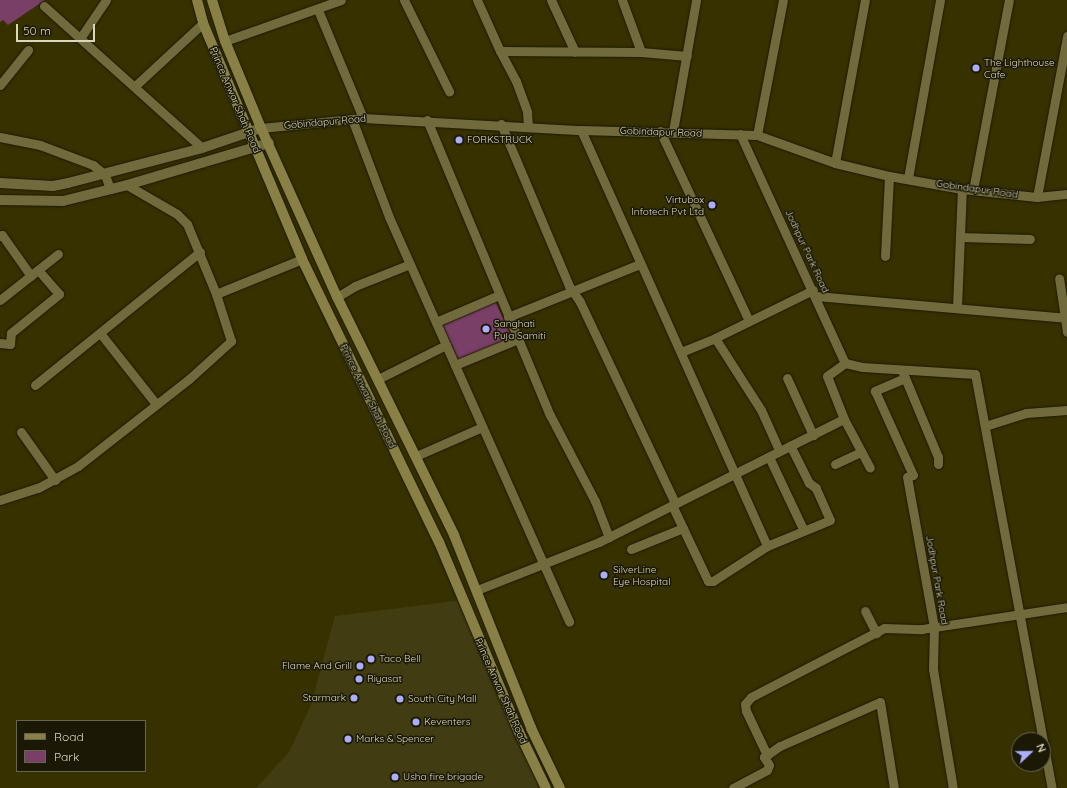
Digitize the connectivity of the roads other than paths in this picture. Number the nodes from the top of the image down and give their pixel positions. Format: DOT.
graph roads {
  1 [pos="106,0"];
  2 [pos="197,0"];
  3 [pos="212,0"];
  4 [pos="341,0"];
  5 [pos="404,0"];
  6 [pos="477,0"];
  7 [pos="551,0"];
  8 [pos="622,0"];
  9 [pos="696,0"];
  10 [pos="783,0"];
  11 [pos="865,0"];
  12 [pos="940,0"];
  13 [pos="1009,0"];
  14 [pos="44,6"];
  15 [pos="318,10"];
  16 [pos="202,23"];
  17 [pos="1067,36"];
  18 [pos="81,37"];
  19 [pos="225,41"];
  20 [pos="28,50"];
  21 [pos="500,51"];
  22 [pos="575,52"];
  23 [pos="642,52"];
  24 [pos="687,56"];
  25 [pos="1063,77"];
  26 [pos="0,85"];
  27 [pos="134,86"];
  28 [pos="449,91"];
  29 [pos="363,118"];
  30 [pos="352,120"];
  31 [pos="427,120"];
  32 [pos="501,124"];
  33 [pos="528,126"];
  34 [pos="261,128"];
  35 [pos="580,130"];
  36 [pos="247,131"];
  37 [pos="660,131"];
  38 [pos="673,131"];
  39 [pos="740,134"];
  40 [pos="757,135"];
  41 [pos="0,137"];
  42 [pos="269,143"];
  43 [pos="254,147"];
  44 [pos="202,148"];
  45 [pos="835,163"];
  46 [pos="105,175"];
  47 [pos="889,176"];
  48 [pos="908,178"];
  49 [pos="0,183"];
  50 [pos="127,185"];
  51 [pos="110,188"];
  52 [pos="962,189"];
  53 [pos="973,190"];
  54 [pos="1067,194"];
  55 [pos="1037,197"];
  56 [pos="0,200"];
  57 [pos="0,236"];
  58 [pos="960,237"];
  59 [pos="1030,239"];
  60 [pos="200,252"];
  61 [pos="58,254"];
  62 [pos="885,256"];
  63 [pos="302,259"];
  64 [pos="410,264"];
  65 [pos="640,264"];
  66 [pos="35,273"];
  67 [pos="1059,278"];
  68 [pos="573,293"];
  69 [pos="814,293"];
  70 [pos="216,294"];
  71 [pos="499,295"];
  72 [pos="337,297"];
  73 [pos="0,300"];
  74 [pos="957,307"];
  75 [pos="508,317"];
  76 [pos="1065,318"];
  77 [pos="749,321"];
  78 [pos="436,322"];
  79 [pos="1067,332"];
  80 [pos="100,333"];
  81 [pos="715,338"];
  82 [pos="518,339"];
  83 [pos="0,343"];
  84 [pos="446,345"];
  85 [pos="362,347"];
  86 [pos="681,352"];
  87 [pos="348,354"];
  88 [pos="845,363"];
  89 [pos="455,366"];
  90 [pos="904,374"];
  91 [pos="787,378"];
  92 [pos="378,379"];
  93 [pos="35,386"];
  94 [pos="156,404"];
  95 [pos="1067,410"];
  96 [pos="844,419"];
  97 [pos="985,426"];
  98 [pos="482,427"];
  99 [pos="21,432"];
  100 [pos="813,435"];
  101 [pos="790,445"];
  102 [pos="779,450"];
  103 [pos="861,452"];
  104 [pos="416,456"];
  105 [pos="769,457"];
  106 [pos="834,464"];
  107 [pos="938,464"];
  108 [pos="870,468"];
  109 [pos="733,475"];
  110 [pos="56,480"];
  111 [pos="0,500"];
  112 [pos="674,504"];
  113 [pos="683,528"];
  114 [pos="803,529"];
  115 [pos="609,536"];
  116 [pos="767,546"];
  117 [pos="631,549"];
  118 [pos="544,565"];
  119 [pos="477,590"];
  120 [pos="1067,607"];
  121 [pos="865,611"];
  122 [pos="1021,613"];
  123 [pos="569,622"];
  124 [pos="934,627"];
  125 [pos="876,633"];
  126 [pos="764,757"];
  127 [pos="546,788"];
  128 [pos="560,788"];
  129 [pos="733,788"];
  130 [pos="894,788"];
  131 [pos="953,788"];
  132 [pos="1052,788"];
  1 -- 18 [label="street"];
  2 -- 16 [label="main road, Prince Anwar Shah Road"];
  3 -- 19 [label="main road, Prince Anwar Shah Road"];
  4 -- 15 [label="street"];
  5 -- 28 [label="street"];
  6 -- 21 [label="street"];
  7 -- 22 [label="street"];
  8 -- 23 [label="street"];
  9 -- 24 [label="street"];
  10 -- 40 [label="street"];
  11 -- 45 [label="street"];
  12 -- 48 [label="street"];
  13 -- 53 [label="street"];
  14 -- 18 [label="street"];
  15 -- 19 [label="street"];
  15 -- 29 [label="street"];
  16 -- 27 [label="street"];
  16 -- 36 [label="main road, Prince Anwar Shah Road"];
  17 -- 25 [label="street"];
  18 -- 27 [label="street"];
  19 -- 34 [label="main road, Prince Anwar Shah Road"];
  20 -- 26 [label="street"];
  21 -- 22 [label="street"];
  21 -- 33 [label="street"];
  22 -- 23 [label="street"];
  23 -- 24 [label="street"];
  24 -- 38 [label="street"];
  25 -- 55 [label="street"];
  27 -- 44 [label="street"];
  29 -- 30 [label="street, Gobindapur Road"];
  29 -- 31 [label="street, Gobindapur Road"];
  30 -- 34 [label="street, Gobindapur Road"];
  30 -- 64 [label="street"];
  31 -- 32 [label="street, Gobindapur Road"];
  31 -- 71 [label="street"];
  32 -- 33 [label="street, Gobindapur Road"];
  32 -- 68 [label="street"];
  33 -- 35 [label="street, Gobindapur Road"];
  34 -- 36 [label="street, Gobindapur Road"];
  34 -- 42 [label="main road, Prince Anwar Shah Road"];
  35 -- 37 [label="street, Gobindapur Road"];
  35 -- 65 [label="street"];
  36 -- 43 [label="main road, Prince Anwar Shah Road"];
  36 -- 44 [label="street, Gobindapur Road"];
  37 -- 38 [label="street, Gobindapur Road"];
  37 -- 77 [label="street"];
  38 -- 39 [label="street, Gobindapur Road"];
  39 -- 40 [label="street, Gobindapur Road"];
  39 -- 69 [label="street, Jodhpur Park Road"];
  40 -- 45 [label="street, Gobindapur Road"];
  41 -- 46 [label="street"];
  42 -- 43 [label="street"];
  42 -- 72 [label="main road, Prince Anwar Shah Road"];
  43 -- 50 [label="street"];
  43 -- 63 [label="main road, Prince Anwar Shah Road"];
  44 -- 46 [label="street, Gobindapur Road"];
  45 -- 47 [label="street, Gobindapur Road"];
  46 -- 49 [label="street, Gobindapur Road"];
  46 -- 51 [label="street"];
  47 -- 48 [label="street, Gobindapur Road"];
  47 -- 62 [label="street"];
  48 -- 52 [label="street, Gobindapur Road"];
  50 -- 51 [label="street"];
  50 -- 60 [label="street"];
  51 -- 56 [label="street"];
  52 -- 53 [label="street, Gobindapur Road"];
  52 -- 58 [label="street"];
  53 -- 55 [label="street, Gobindapur Road"];
  54 -- 55 [label="street, Gobindapur Road"];
  57 -- 66 [label="street"];
  58 -- 59 [label="street"];
  58 -- 74 [label="street"];
  60 -- 70 [label="street"];
  60 -- 80 [label="street"];
  61 -- 66 [label="street"];
  63 -- 70 [label="street"];
  63 -- 87 [label="main road, Prince Anwar Shah Road"];
  64 -- 72 [label="street"];
  64 -- 78 [label="street"];
  65 -- 68 [label="street"];
  65 -- 86 [label="street"];
  66 -- 73 [label="street"];
  66 -- 83 [label="street"];
  67 -- 76 [label="street"];
  68 -- 75 [label="street"];
  68 -- 112 [label="street"];
  69 -- 74 [label="street"];
  69 -- 77 [label="street"];
  69 -- 88 [label="street, Jodhpur Park Road"];
  70 -- 94 [label="street"];
  71 -- 75 [label="street"];
  71 -- 78 [label="street"];
  72 -- 85 [label="main road, Prince Anwar Shah Road"];
  74 -- 76 [label="street"];
  75 -- 82 [label="street"];
  76 -- 79 [label="street"];
  77 -- 81 [label="street"];
  78 -- 84 [label="street"];
  80 -- 93 [label="street"];
  80 -- 94 [label="street"];
  81 -- 86 [label="street"];
  81 -- 102 [label="street"];
  82 -- 89 [label="street"];
  82 -- 115 [label="street"];
  84 -- 89 [label="street"];
  84 -- 92 [label="street"];
  85 -- 87 [label="main road"];
  85 -- 92 [label="main road, Prince Anwar Shah Road"];
  86 -- 109 [label="street"];
  87 -- 127 [label="main road, Prince Anwar Shah Road"];
  88 -- 90 [label="street"];
  88 -- 96 [label="street"];
  89 -- 98 [label="street"];
  90 -- 97 [label="street"];
  90 -- 107 [label="street"];
  90 -- 124 [label="street, Jodhpur Park Road"];
  91 -- 100 [label="street"];
  92 -- 104 [label="main road, Prince Anwar Shah Road"];
  94 -- 110 [label="street"];
  95 -- 97 [label="street"];
  96 -- 100 [label="street"];
  96 -- 103 [label="street"];
  97 -- 122 [label="street"];
  98 -- 104 [label="street"];
  98 -- 118 [label="street"];
  99 -- 110 [label="street"];
  100 -- 101 [label="street"];
  101 -- 102 [label="street"];
  101 -- 114 [label="street"];
  102 -- 105 [label="street"];
  103 -- 106 [label="street"];
  103 -- 108 [label="street"];
  104 -- 119 [label="main road, Prince Anwar Shah Road"];
  105 -- 109 [label="street"];
  105 -- 114 [label="street"];
  109 -- 112 [label="street"];
  109 -- 116 [label="street"];
  110 -- 111 [label="street"];
  112 -- 113 [label="street"];
  112 -- 115 [label="street"];
  113 -- 116 [label="street"];
  113 -- 117 [label="street"];
  114 -- 116 [label="street"];
  115 -- 118 [label="street"];
  118 -- 119 [label="street"];
  118 -- 123 [label="street"];
  119 -- 128 [label="main road, Prince Anwar Shah Road"];
  120 -- 122 [label="street"];
  121 -- 125 [label="street"];
  122 -- 124 [label="street"];
  122 -- 132 [label="street"];
  124 -- 125 [label="street"];
  124 -- 131 [label="street, Jodhpur Park Road"];
  125 -- 126 [label="street"];
  126 -- 129 [label="street"];
  126 -- 130 [label="street"];
}
